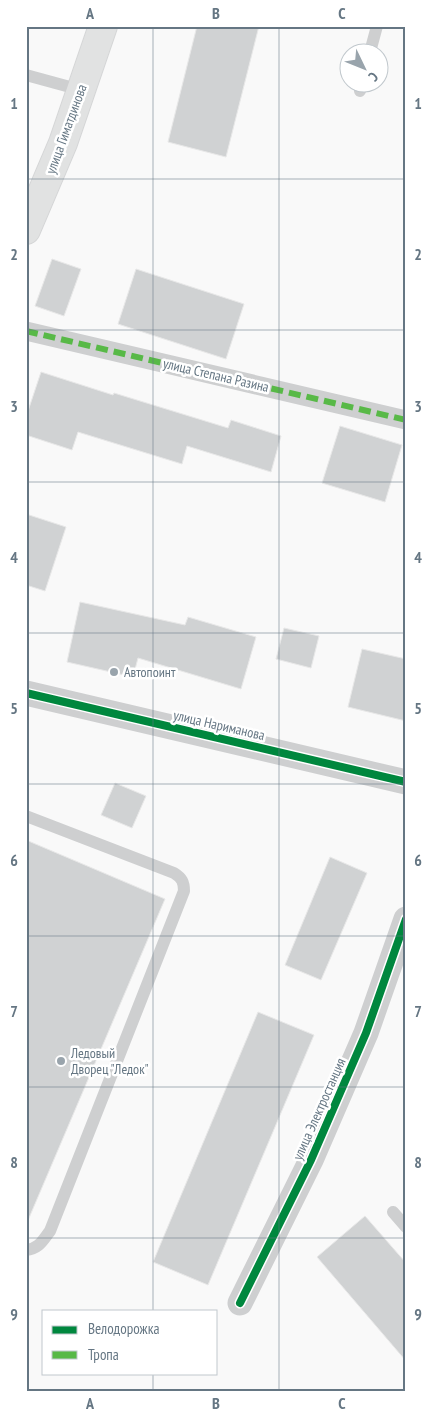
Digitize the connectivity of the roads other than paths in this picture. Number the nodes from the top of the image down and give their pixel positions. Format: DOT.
graph roads {
  1 [pos="102,26"];
  2 [pos="377,26"];
  3 [pos="373,42"];
  4 [pos="26,75"];
  5 [pos="81,90"];
  6 [pos="26,230"];
  7 [pos="26,331"];
  8 [pos="406,420"];
  9 [pos="26,693"];
  10 [pos="406,782"];
  11 [pos="26,816"];
  12 [pos="406,919"];
  13 [pos="393,1212"];
  14 [pos="406,1226"];
  15 [pos="26,1250"];
  16 [pos="240,1303"];
  1 -- 5 [label="main road, улица Гиматдинова"];
  2 -- 3 [label="lane"];
  4 -- 5 [label="lane"];
  5 -- 6 [label="main road, улица Гиматдинова"];
  7 -- 8 [label="street, улица Степана Разина"];
  9 -- 10 [label="street, улица Нариманова"];
  11 -- 15 [label="lane"];
  12 -- 16 [label="street, улица Электростанция"];
  13 -- 14 [label="lane"];
}
